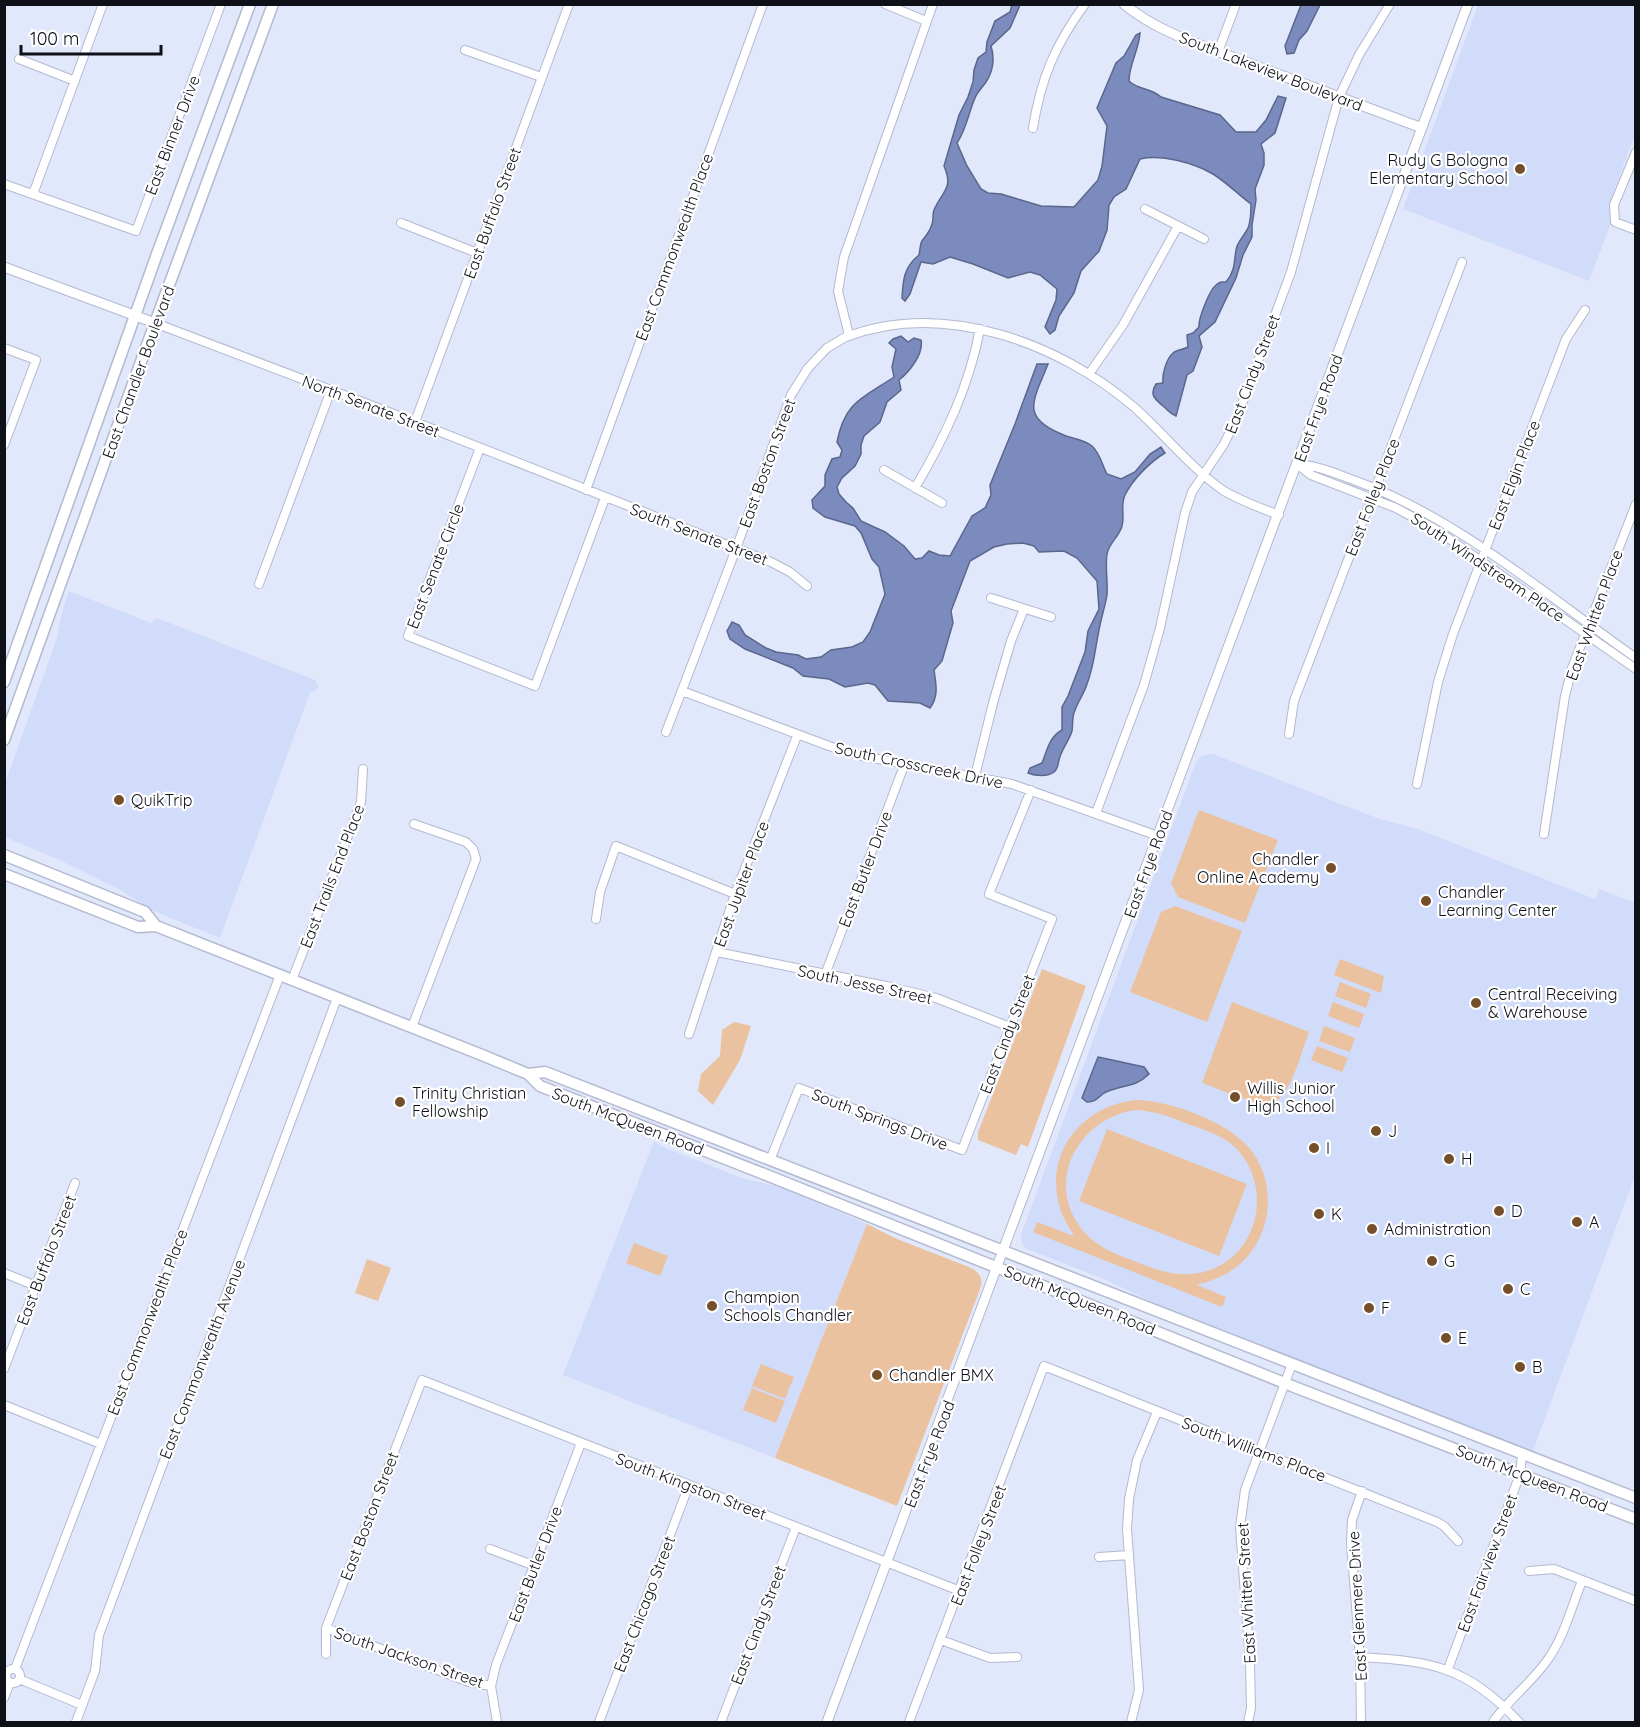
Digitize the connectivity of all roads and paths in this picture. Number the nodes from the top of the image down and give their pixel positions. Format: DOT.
graph roads {
  1 [pos="103,4"];
  2 [pos="221,4"];
  3 [pos="250,4"];
  4 [pos="273,4"];
  5 [pos="569,4"];
  6 [pos="763,4"];
  7 [pos="885,4"];
  8 [pos="933,4"];
  9 [pos="1085,4"];
  10 [pos="1124,4"];
  11 [pos="1236,4"];
  12 [pos="1390,4"];
  13 [pos="1468,4"];
  14 [pos="926,21"];
  15 [pos="465,50"];
  16 [pos="1218,52"];
  17 [pos="19,59"];
  18 [pos="541,77"];
  19 [pos="75,81"];
  20 [pos="1339,97"];
  21 [pos="1033,128"];
  22 [pos="1422,128"];
  23 [pos="1635,152"];
  24 [pos="4,184"];
  25 [pos="33,194"];
  26 [pos="1145,209"];
  27 [pos="401,223"];
  28 [pos="1178,226"];
  29 [pos="1635,230"];
  30 [pos="1204,239"];
  31 [pos="477,253"];
  32 [pos="1462,262"];
  33 [pos="4,267"];
  34 [pos="1585,310"];
  35 [pos="135,316"];
  36 [pos="155,323"];
  37 [pos="980,329"];
  38 [pos="846,336"];
  39 [pos="4,348"];
  40 [pos="1089,374"];
  41 [pos="331,390"];
  42 [pos="415,422"];
  43 [pos="4,445"];
  44 [pos="480,448"];
  45 [pos="1297,464"];
  46 [pos="884,470"];
  47 [pos="1203,473"];
  48 [pos="915,488"];
  49 [pos="1375,488"];
  50 [pos="586,490"];
  51 [pos="605,498"];
  52 [pos="1371,498"];
  53 [pos="942,503"];
  54 [pos="1635,504"];
  55 [pos="1279,514"];
  56 [pos="736,549"];
  57 [pos="1485,550"];
  58 [pos="1481,560"];
  59 [pos="48,564"];
  60 [pos="66,571"];
  61 [pos="260,584"];
  62 [pos="807,586"];
  63 [pos="991,598"];
  64 [pos="1024,609"];
  65 [pos="1051,617"];
  66 [pos="1589,624"];
  67 [pos="1585,633"];
  68 [pos="1635,658"];
  69 [pos="1635,669"];
  70 [pos="4,682"];
  71 [pos="682,691"];
  72 [pos="666,732"];
  73 [pos="1289,734"];
  74 [pos="797,736"];
  75 [pos="4,740"];
  76 [pos="905,764"];
  77 [pos="363,769"];
  78 [pos="975,776"];
  79 [pos="1417,784"];
  80 [pos="1031,790"];
  81 [pos="1096,813"];
  82 [pos="414,824"];
  83 [pos="1544,834"];
  84 [pos="1158,836"];
  85 [pos="4,855"];
  86 [pos="4,874"];
  87 [pos="735,894"];
  88 [pos="596,919"];
  89 [pos="156,927"];
  90 [pos="717,952"];
  91 [pos="280,975"];
  92 [pos="825,975"];
  93 [pos="292,980"];
  94 [pos="337,998"];
  95 [pos="412,1027"];
  96 [pos="1010,1027"];
  97 [pos="689,1034"];
  98 [pos="528,1074"];
  99 [pos="962,1150"];
  100 [pos="770,1160"];
  101 [pos="764,1173"];
  102 [pos="75,1183"];
  103 [pos="1004,1252"];
  104 [pos="999,1268"];
  105 [pos="4,1273"];
  106 [pos="36,1286"];
  107 [pos="1292,1364"];
  108 [pos="1044,1366"];
  109 [pos="4,1369"];
  110 [pos="422,1380"];
  111 [pos="1286,1383"];
  112 [pos="4,1405"];
  113 [pos="1157,1412"];
  114 [pos="581,1443"];
  115 [pos="101,1444"];
  116 [pos="1259,1451"];
  117 [pos="1522,1455"];
  118 [pos="1520,1474"];
  119 [pos="689,1485"];
  120 [pos="1362,1491"];
  121 [pos="1635,1498"];
  122 [pos="1635,1519"];
  123 [pos="795,1527"];
  124 [pos="1458,1541"];
  125 [pos="490,1549"];
  126 [pos="1129,1555"];
  127 [pos="1099,1557"];
  128 [pos="888,1563"];
  129 [pos="535,1566"];
  130 [pos="1529,1571"];
  131 [pos="1582,1581"];
  132 [pos="960,1591"];
  133 [pos="1635,1601"];
  134 [pos="326,1628"];
  135 [pos="941,1640"];
  136 [pos="326,1654"];
  137 [pos="1017,1657"];
  138 [pos="1360,1658"];
  139 [pos="15,1670"];
  140 [pos="1448,1670"];
  141 [pos="5,1673"];
  142 [pos="19,1679"];
  143 [pos="10,1683"];
  144 [pos="491,1686"];
  145 [pos="4,1698"];
  146 [pos="82,1705"];
  147 [pos="1504,1707"];
  148 [pos="76,1722"];
  149 [pos="497,1722"];
  150 [pos="599,1722"];
  151 [pos="721,1722"];
  152 [pos="827,1722"];
  153 [pos="909,1722"];
  154 [pos="1131,1722"];
  155 [pos="1248,1722"];
  156 [pos="1361,1722"];
  157 [pos="1493,1722"];
  158 [pos="1519,1722"];
  1 -- 19 [label="street"];
  2 -- 25 [label="street, East Binner Drive"];
  3 -- 35 [label="main road, East Chandler Boulevard"];
  4 -- 36 [label="main road, East Chandler Boulevard"];
  5 -- 18 [label="street, East Buffalo Street"];
  6 -- 50 [label="street, East Commonwealth Place"];
  7 -- 14 [label="street"];
  8 -- 14 [label="street"];
  9 -- 21 [label="street"];
  10 -- 16 [label="street, South Lakeview Boulevard"];
  11 -- 16 [label="street"];
  12 -- 20 [label="street, East Cindy Street"];
  13 -- 22 [label="street, East Frye Road"];
  14 -- 38 [label="street"];
  15 -- 18 [label="street"];
  16 -- 20 [label="street, South Lakeview Boulevard"];
  17 -- 19 [label="street"];
  18 -- 31 [label="street, East Buffalo Street"];
  19 -- 25 [label="street"];
  20 -- 22 [label="street, South Lakeview Boulevard"];
  20 -- 47 [label="street, East Cindy Street"];
  22 -- 45 [label="street, East Frye Road"];
  23 -- 29 [label="street"];
  24 -- 25 [label="street"];
  26 -- 28 [label="street"];
  27 -- 31 [label="street"];
  28 -- 30 [label="street"];
  28 -- 40 [label="street"];
  31 -- 42 [label="street, East Buffalo Street"];
  32 -- 49 [label="street, East Folley Place"];
  33 -- 35 [label="street"];
  34 -- 57 [label="street, East Elgin Place"];
  35 -- 36 [label="street"];
  35 -- 59 [label="main road, East Chandler Boulevard"];
  36 -- 41 [label="street, North Senate Street"];
  36 -- 60 [label="main road, East Chandler Boulevard"];
  37 -- 38 [label="street"];
  37 -- 40 [label="street"];
  37 -- 48 [label="street"];
  38 -- 56 [label="street, East Boston Street"];
  39 -- 43 [label="street"];
  40 -- 47 [label="street"];
  41 -- 42 [label="street, North Senate Street"];
  41 -- 61 [label="street"];
  42 -- 44 [label="street, North Senate Street"];
  44 -- 50 [label="street, North Senate Street"];
  44 -- 51 [label="street, East Senate Circle"];
  45 -- 49 [label="street, South Windstream Place"];
  45 -- 52 [label="street, South Windstream Place"];
  45 -- 55 [label="street, East Frye Road"];
  46 -- 48 [label="street"];
  47 -- 55 [label="street"];
  47 -- 81 [label="street, East Cindy Street"];
  48 -- 53 [label="street"];
  49 -- 52 [label="street, East Folley Place"];
  49 -- 57 [label="street, South Windstream Place"];
  50 -- 51 [label="street, South Senate Street"];
  51 -- 56 [label="street, South Senate Street"];
  52 -- 58 [label="street, South Windstream Place"];
  52 -- 73 [label="street, East Folley Place"];
  54 -- 66 [label="street, East Whitten Place"];
  55 -- 84 [label="street, East Frye Road"];
  56 -- 62 [label="street, South Senate Street"];
  56 -- 71 [label="street, East Boston Street"];
  57 -- 58 [label="street, East Elgin Place"];
  57 -- 66 [label="street, South Windstream Place"];
  58 -- 67 [label="street, South Windstream Place"];
  58 -- 79 [label="street, East Elgin Place"];
  59 -- 60 [label="main road"];
  59 -- 70 [label="main road, East Chandler Boulevard"];
  60 -- 75 [label="main road, East Chandler Boulevard"];
  63 -- 64 [label="street"];
  64 -- 65 [label="street"];
  64 -- 78 [label="street"];
  66 -- 67 [label="street, East Whitten Place"];
  66 -- 68 [label="street, South Windstream Place"];
  67 -- 69 [label="street, South Windstream Place"];
  67 -- 83 [label="street, East Whitten Place"];
  71 -- 72 [label="street, East Boston Street"];
  71 -- 74 [label="street, South Crosscreek Drive"];
  74 -- 76 [label="street, South Crosscreek Drive"];
  74 -- 87 [label="street, East Jupiter Place"];
  76 -- 78 [label="street, South Crosscreek Drive"];
  76 -- 92 [label="street, East Butler Drive"];
  77 -- 93 [label="street, East Trails End Place"];
  78 -- 80 [label="street, South Crosscreek Drive"];
  80 -- 81 [label="street, South Crosscreek Drive"];
  80 -- 96 [label="street, East Cindy Street"];
  81 -- 84 [label="street, South Crosscreek Drive"];
  82 -- 95 [label="street"];
  84 -- 103 [label="street, East Frye Road"];
  85 -- 89 [label="main road"];
  86 -- 89 [label="main road"];
  87 -- 88 [label="street"];
  87 -- 90 [label="street, East Jupiter Place"];
  89 -- 91 [label="main road, South McQueen Road"];
  90 -- 92 [label="street, South Jesse Street"];
  90 -- 97 [label="street, East Jupiter Place"];
  91 -- 93 [label="main road, South McQueen Road"];
  91 -- 115 [label="street, East Commonwealth Place"];
  92 -- 96 [label="street, South Jesse Street"];
  93 -- 94 [label="main road, South McQueen Road"];
  94 -- 95 [label="main road, South McQueen Road"];
  94 -- 146 [label="street, East Commonwealth Avenue"];
  95 -- 98 [label="main road, South McQueen Road"];
  96 -- 99 [label="street, East Cindy Street"];
  98 -- 100 [label="main road, South McQueen Road"];
  98 -- 101 [label="main road, South McQueen Road"];
  99 -- 100 [label="street, South Springs Drive"];
  100 -- 101 [label="main road"];
  100 -- 103 [label="main road, South McQueen Road"];
  101 -- 104 [label="main road, South McQueen Road"];
  102 -- 106 [label="street, East Buffalo Street"];
  103 -- 104 [label="street, East Frye Road"];
  103 -- 107 [label="main road, South McQueen Road"];
  104 -- 111 [label="main road, South McQueen Road"];
  104 -- 128 [label="street, East Frye Road"];
  105 -- 106 [label="street"];
  106 -- 109 [label="street, East Buffalo Street"];
  107 -- 111 [label="street, East Whitten Street"];
  107 -- 117 [label="main road, South McQueen Road"];
  108 -- 113 [label="street, South Williams Place"];
  108 -- 132 [label="street, East Folley Street"];
  110 -- 114 [label="street, South Kingston Street"];
  110 -- 134 [label="street, East Boston Street"];
  111 -- 116 [label="street, East Whitten Street"];
  111 -- 118 [label="main road, South McQueen Road"];
  112 -- 115 [label="street"];
  113 -- 116 [label="street, South Williams Place"];
  113 -- 126 [label="street"];
  114 -- 119 [label="street, South Kingston Street"];
  114 -- 129 [label="street, East Butler Drive"];
  115 -- 139 [label="street, East Commonwealth Place"];
  116 -- 120 [label="street, South Williams Place"];
  116 -- 155 [label="street, East Whitten Street"];
  117 -- 118 [label="street, East Fairview Street"];
  117 -- 121 [label="main road, South McQueen Road"];
  118 -- 122 [label="main road, South McQueen Road"];
  118 -- 140 [label="street, East Fairview Street"];
  119 -- 123 [label="street, South Kingston Street"];
  119 -- 150 [label="street, East Chicago Street"];
  120 -- 124 [label="street, South Williams Place"];
  120 -- 138 [label="street, East Glenmere Drive"];
  123 -- 128 [label="street, South Kingston Street"];
  123 -- 151 [label="street, East Cindy Street"];
  125 -- 129 [label="street"];
  126 -- 127 [label="street"];
  126 -- 154 [label="street"];
  128 -- 132 [label="street, South Kingston Street"];
  128 -- 152 [label="street, East Frye Road"];
  129 -- 144 [label="street, East Butler Drive"];
  130 -- 131 [label="street"];
  131 -- 133 [label="street"];
  131 -- 147 [label="street"];
  132 -- 135 [label="street, East Folley Street"];
  134 -- 136 [label="street, East Boston Street"];
  134 -- 144 [label="street, South Jackson Street"];
  135 -- 137 [label="street"];
  135 -- 153 [label="street, East Folley Street"];
  138 -- 140 [label="street"];
  138 -- 156 [label="street, East Glenmere Drive"];
  139 -- 141 [label="street"];
  139 -- 142 [label="street"];
  140 -- 147 [label="street"];
  141 -- 143 [label="street"];
  142 -- 143 [label="street"];
  142 -- 146 [label="street"];
  143 -- 145 [label="street"];
  144 -- 149 [label="street"];
  146 -- 148 [label="street, East Commonwealth Avenue"];
  147 -- 157 [label="street"];
  147 -- 158 [label="street"];
}
